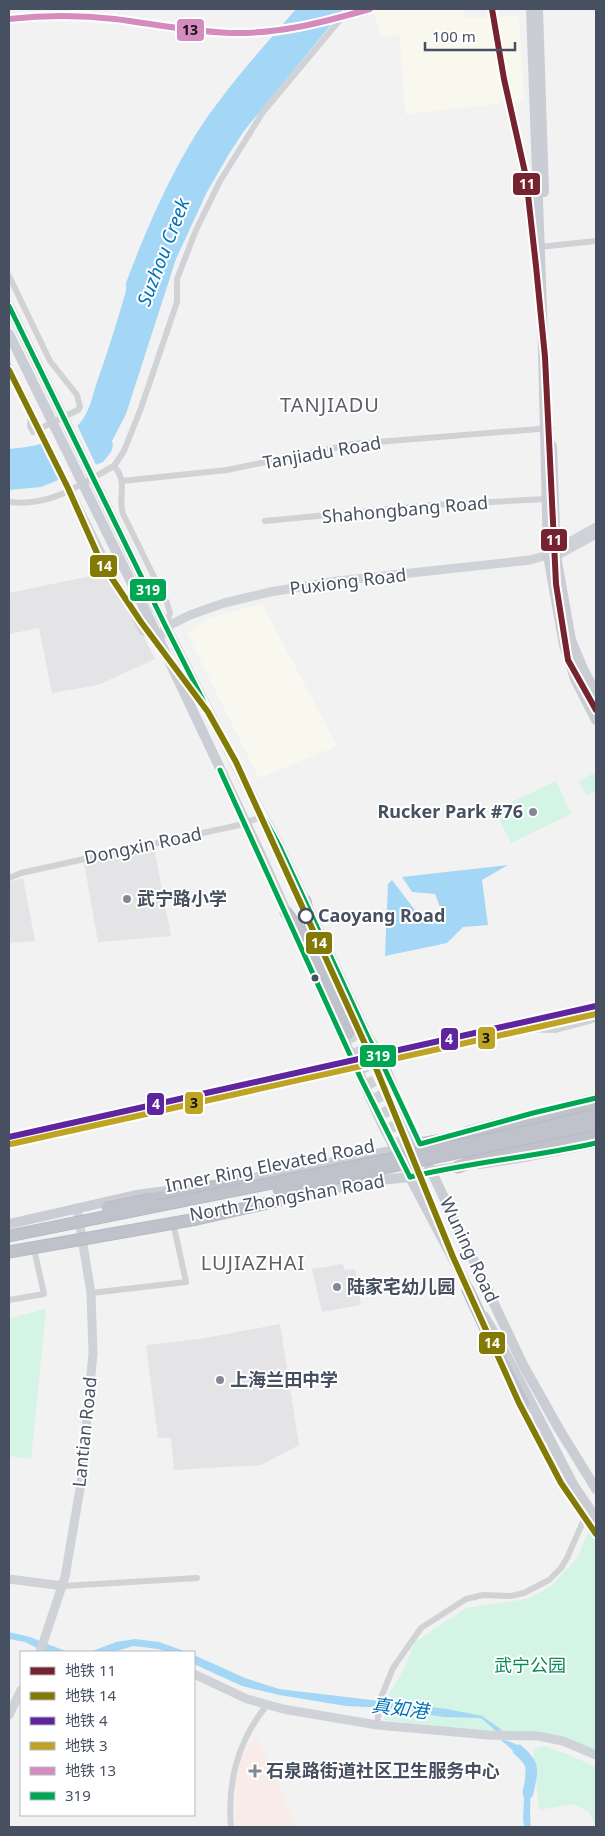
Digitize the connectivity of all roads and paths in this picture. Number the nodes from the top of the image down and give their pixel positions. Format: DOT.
graph roads {
  1 [pos="349,9"];
  2 [pos="531,9"];
  3 [pos="538,9"];
  4 [pos="596,241"];
  5 [pos="543,247"];
  6 [pos="9,276"];
  7 [pos="9,306"];
  8 [pos="9,334"];
  9 [pos="9,366"];
  10 [pos="548,429"];
  11 [pos="114,466"];
  12 [pos="122,481"];
  13 [pos="71,490"];
  14 [pos="546,499"];
  15 [pos="9,502"];
  16 [pos="265,521"];
  17 [pos="596,527"];
  18 [pos="596,534"];
  19 [pos="553,553"];
  20 [pos="166,626"];
  21 [pos="159,639"];
  22 [pos="596,693"];
  23 [pos="596,720"];
  24 [pos="264,816"];
  25 [pos="245,824"];
  26 [pos="9,873"];
  27 [pos="21,873"];
  28 [pos="9,878"];
  29 [pos="305,901"];
  30 [pos="286,912"];
  31 [pos="596,1019"];
  32 [pos="381,1057"];
  33 [pos="355,1065"];
  34 [pos="596,1098"];
  35 [pos="596,1107"];
  36 [pos="596,1114"];
  37 [pos="596,1124"];
  38 [pos="596,1132"];
  39 [pos="9,1140"];
  40 [pos="596,1142"];
  41 [pos="420,1144"];
  42 [pos="396,1150"];
  43 [pos="458,1167"];
  44 [pos="432,1171"];
  45 [pos="410,1177"];
  46 [pos="240,1181"];
  47 [pos="299,1196"];
  48 [pos="76,1208"];
  49 [pos="9,1224"];
  50 [pos="174,1227"];
  51 [pos="9,1234"];
  52 [pos="82,1238"];
  53 [pos="9,1243"];
  54 [pos="34,1249"];
  55 [pos="9,1253"];
  56 [pos="468,1290"];
  57 [pos="91,1293"];
  58 [pos="9,1300"];
  59 [pos="524,1404"];
  60 [pos="596,1489"];
  61 [pos="589,1508"];
  62 [pos="596,1518"];
  63 [pos="197,1578"];
  64 [pos="9,1579"];
  65 [pos="62,1586"];
  66 [pos="40,1651"];
  67 [pos="195,1674"];
  68 [pos="16,1700"];
  69 [pos="267,1705"];
  70 [pos="9,1715"];
  71 [pos="377,1725"];
  72 [pos="596,1755"];
  73 [pos="231,1827"];
  1 -- 11 [label="street"];
  2 -- 5 [label="main road"];
  3 -- 5 [label="main road"];
  4 -- 5 [label="street"];
  5 -- 10 [label="main road"];
  6 -- 9 [label="street"];
  7 -- 20 [label="main road, Wuning Road, bridge"];
  8 -- 21 [label="main road, bridge"];
  10 -- 12 [label="street, Tanjiadu Road"];
  10 -- 14 [label="main road"];
  10 -- 19 [label="main road"];
  11 -- 12 [label="street"];
  11 -- 13 [label="street"];
  12 -- 20 [label="street"];
  13 -- 15 [label="street"];
  13 -- 21 [label="street"];
  14 -- 16 [label="street, Shahongbang Road"];
  14 -- 19 [label="main road"];
  17 -- 19 [label="street"];
  18 -- 19 [label="street"];
  19 -- 20 [label="street, Puxiong Road"];
  19 -- 22 [label="main road"];
  19 -- 23 [label="main road"];
  20 -- 21 [label="street"];
  20 -- 24 [label="main road, Wuning Road"];
  21 -- 25 [label="main road"];
  24 -- 25 [label="street, Dongxin Road"];
  24 -- 29 [label="main road, Wuning Road"];
  25 -- 27 [label="street, Dongxin Road"];
  25 -- 30 [label="main road"];
  26 -- 27 [label="street, Dongxin Road"];
  27 -- 28 [label="street, Dongxin Road"];
  29 -- 30 [label="highway"];
  29 -- 32 [label="main road, Wuning Road"];
  30 -- 33 [label="main road"];
  31 -- 32 [label="street"];
  32 -- 33 [label="street"];
  32 -- 41 [label="main road, Wuning Road"];
  33 -- 39 [label="street"];
  33 -- 42 [label="main road"];
  34 -- 41 [label="main road, North Zhongshan Road"];
  35 -- 41 [label="highway"];
  36 -- 51 [label="highway, Inner Ring Elevated Road, bridge"];
  37 -- 53 [label="highway, Inner Ring Elevated Road, bridge"];
  38 -- 43 [label="highway"];
  40 -- 43 [label="main road, North Zhongshan Road"];
  41 -- 42 [label="main road, North Zhongshan Road"];
  41 -- 44 [label="main road, Wuning Road"];
  42 -- 45 [label="main road"];
  42 -- 46 [label="main road, North Zhongshan Road"];
  43 -- 44 [label="main road, North Zhongshan Road"];
  44 -- 45 [label="main road, North Zhongshan Road"];
  44 -- 60 [label="main road, Wuning Road"];
  45 -- 47 [label="main road, North Zhongshan Road"];
  45 -- 56 [label="main road"];
  46 -- 48 [label="main road, North Zhongshan Road"];
  46 -- 51 [label="highway, bridge"];
  47 -- 52 [label="main road, North Zhongshan Road"];
  47 -- 55 [label="highway, bridge"];
  48 -- 49 [label="main road, North Zhongshan Road"];
  48 -- 52 [label="street, Lantian Road"];
  50 -- 57 [label="street"];
  52 -- 54 [label="main road, North Zhongshan Road"];
  52 -- 57 [label="street, Lantian Road"];
  54 -- 55 [label="main road, North Zhongshan Road"];
  54 -- 58 [label="street"];
  56 -- 59 [label="highway"];
  56 -- 61 [label="main road"];
  57 -- 65 [label="street, Lantian Road"];
  61 -- 62 [label="main road"];
  61 -- 71 [label="street"];
  63 -- 65 [label="street"];
  64 -- 65 [label="street"];
  65 -- 66 [label="street, Lantian Road"];
  67 -- 69 [label="street"];
  68 -- 70 [label="street"];
  69 -- 71 [label="street"];
  69 -- 73 [label="street"];
  71 -- 72 [label="street"];
}
